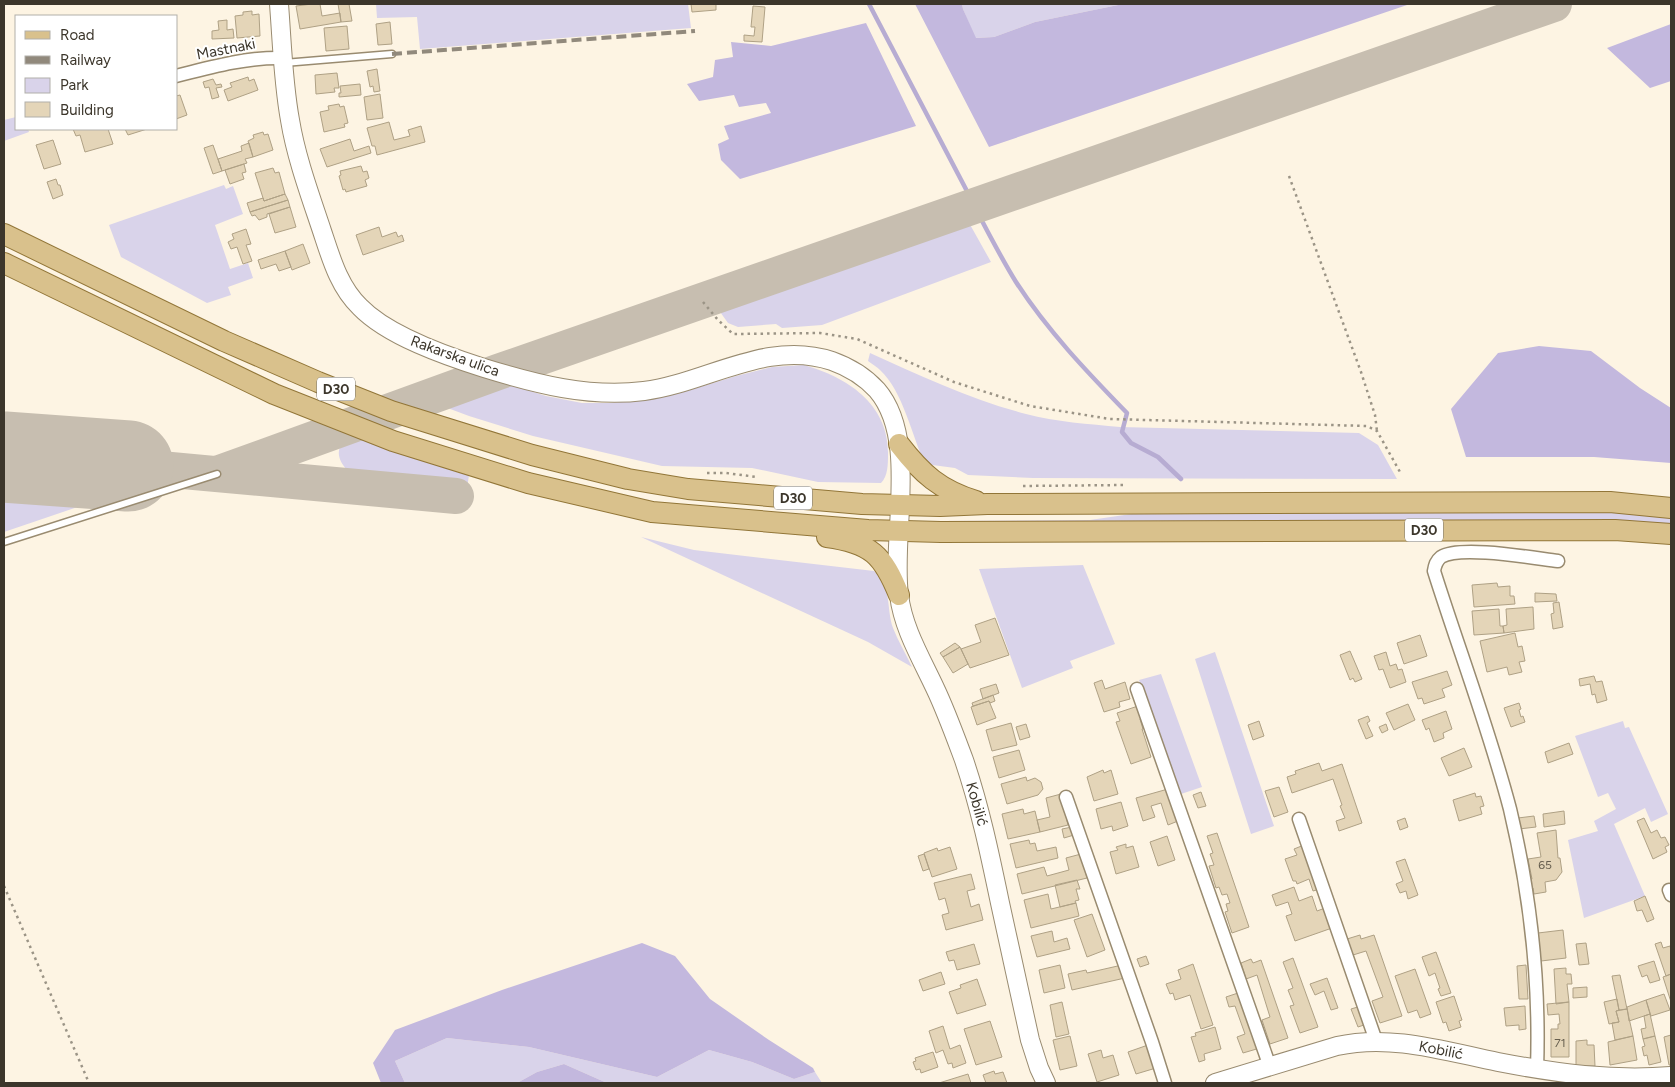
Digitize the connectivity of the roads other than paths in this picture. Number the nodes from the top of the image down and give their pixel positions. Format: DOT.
graph roads {
  1 [pos="279,4"];
  2 [pos="392,54"];
  3 [pos="283,60"];
  4 [pos="178,76"];
  5 [pos="4,234"];
  6 [pos="4,263"];
  7 [pos="899,444"];
  8 [pos="217,474"];
  9 [pos="987,504"];
  10 [pos="899,505"];
  11 [pos="1671,508"];
  12 [pos="710,517"];
  13 [pos="898,531"];
  14 [pos="1671,534"];
  15 [pos="4,542"];
  16 [pos="1558,561"];
  17 [pos="899,595"];
  18 [pos="1137,689"];
  19 [pos="1066,798"];
  20 [pos="1299,819"];
  21 [pos="1376,1041"];
  22 [pos="1270,1067"];
  23 [pos="1537,1069"];
  24 [pos="1671,1076"];
  25 [pos="1236,1080"];
  26 [pos="1046,1083"];
  27 [pos="1165,1083"];
  28 [pos="1215,1083"];
  1 -- 3 [label="main road, Rakarska ulica"];
  2 -- 3 [label="lane"];
  3 -- 4 [label="street, Mastnaki"];
  3 -- 7 [label="main road, Rakarska ulica"];
  5 -- 10 [label="main road, D30"];
  6 -- 12 [label="main road, D30"];
  7 -- 9 [label="main road"];
  7 -- 10 [label="main road, Kobilić"];
  8 -- 15 [label="lane"];
  9 -- 10 [label="main road, D30"];
  9 -- 11 [label="main road, D30"];
  10 -- 13 [label="main road, Kobilić"];
  12 -- 13 [label="main road, D30"];
  12 -- 17 [label="main road"];
  13 -- 14 [label="main road, D30"];
  13 -- 17 [label="main road, Kobilić"];
  16 -- 23 [label="street"];
  17 -- 26 [label="main road, Kobilić"];
  18 -- 22 [label="street"];
  19 -- 27 [label="street"];
  20 -- 21 [label="street"];
  21 -- 22 [label="main road, Kobilić"];
  21 -- 23 [label="main road, Kobilić"];
  22 -- 25 [label="main road, Kobilić"];
  23 -- 24 [label="main road, Kobilić"];
  25 -- 28 [label="main road, Kobilić"];
}
